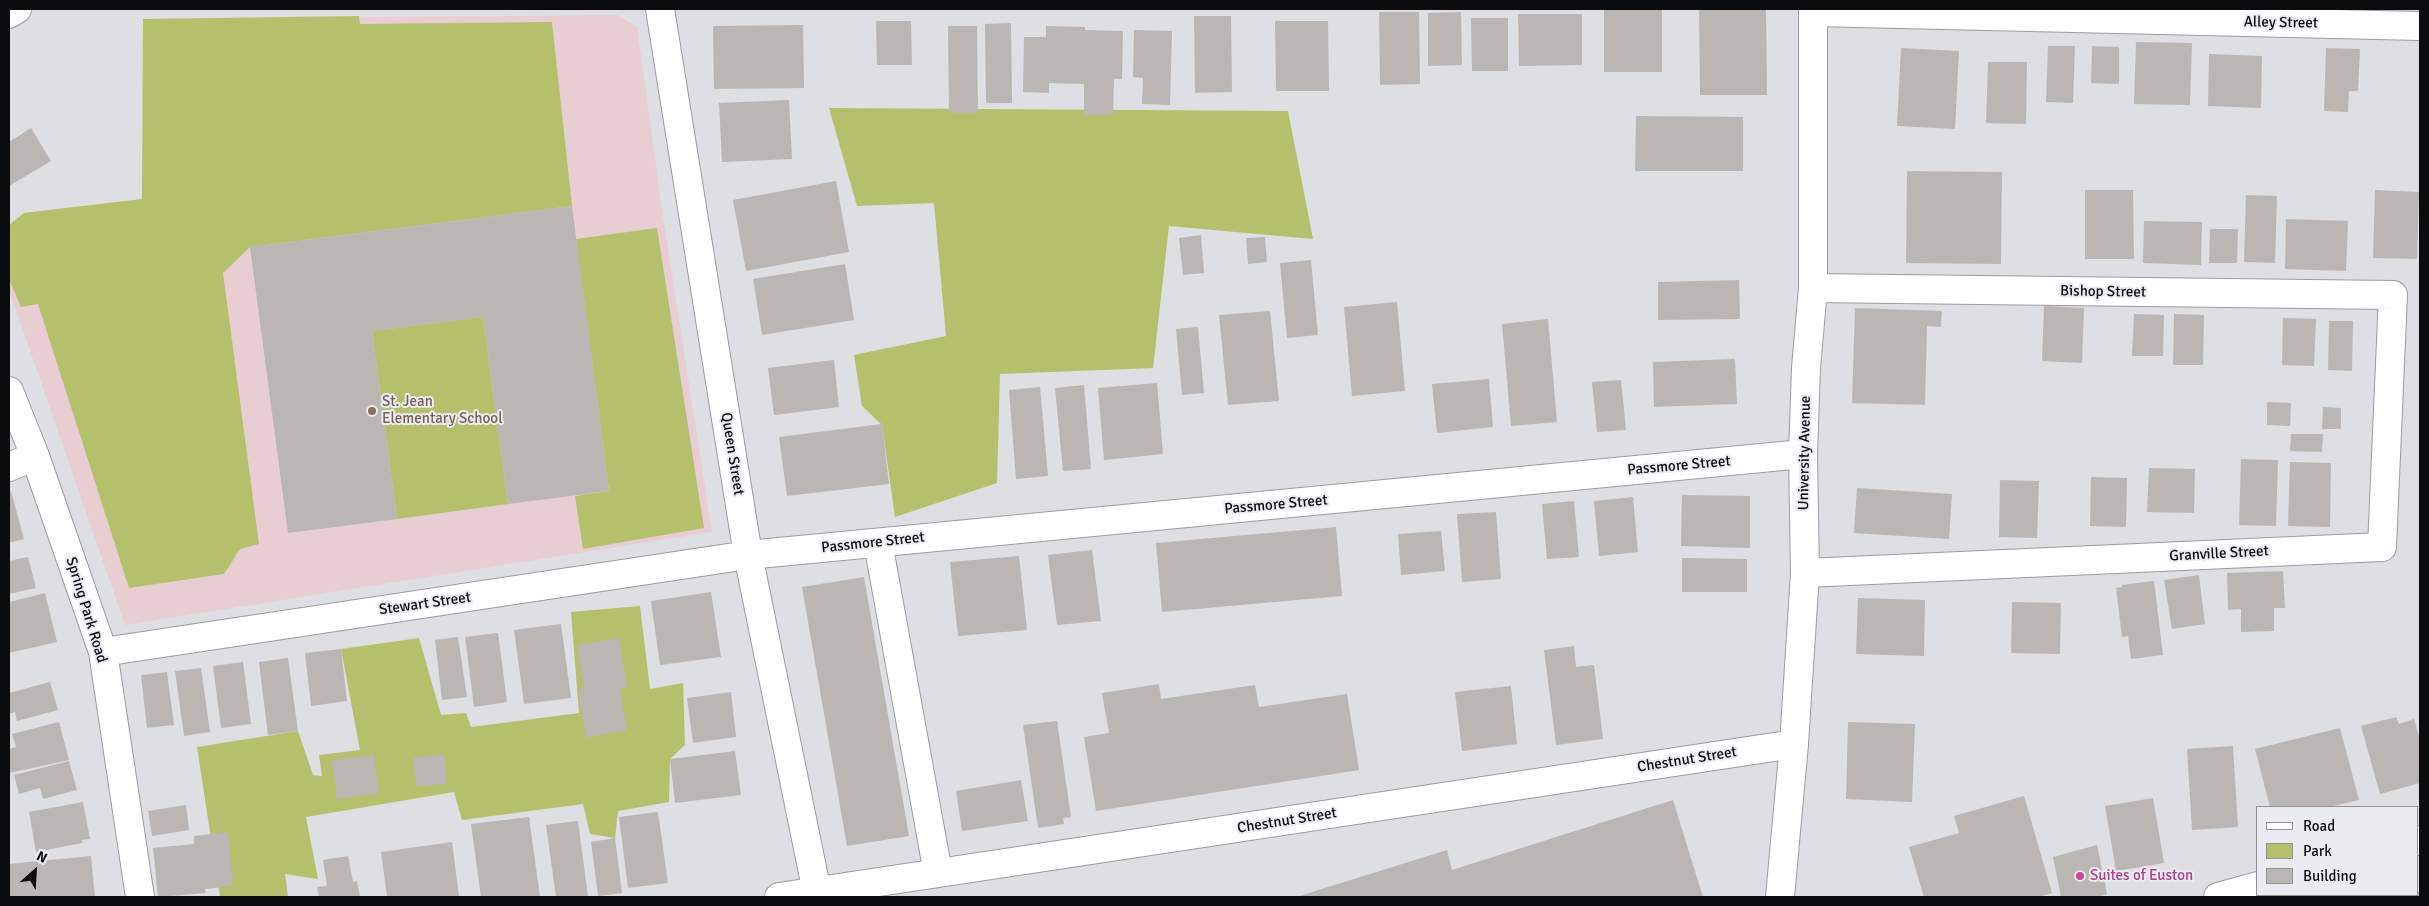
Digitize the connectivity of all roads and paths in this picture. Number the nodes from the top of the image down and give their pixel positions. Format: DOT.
graph roads {
  1 [pos="17,9"];
  2 [pos="660,9"];
  3 [pos="1813,11"];
  4 [pos="9,14"];
  5 [pos="2420,26"];
  6 [pos="1813,288"];
  7 [pos="2393,296"];
  8 [pos="9,391"];
  9 [pos="1803,454"];
  10 [pos="35,456"];
  11 [pos="9,467"];
  12 [pos="878,543"];
  13 [pos="748,556"];
  14 [pos="1805,573"];
  15 [pos="102,652"];
  16 [pos="1794,744"];
  17 [pos="938,873"];
  18 [pos="2256,887"];
  19 [pos="817,894"];
  20 [pos="140,897"];
  21 [pos="779,897"];
  22 [pos="1780,897"];
  23 [pos="2218,897"];
  1 -- 4 [label="street"];
  2 -- 13 [label="street, Queen Street"];
  3 -- 5 [label="street, Alley Street"];
  3 -- 6 [label="street, University Avenue"];
  6 -- 7 [label="street, Bishop Street"];
  6 -- 9 [label="street, University Avenue"];
  7 -- 14 [label="street, Granville Street"];
  8 -- 10 [label="street, Spring Park Road"];
  9 -- 12 [label="street, Passmore Street"];
  9 -- 14 [label="street, University Avenue"];
  10 -- 11 [label="street"];
  10 -- 15 [label="street, Spring Park Road"];
  12 -- 13 [label="street, Passmore Street"];
  12 -- 17 [label="street"];
  13 -- 15 [label="street, Stewart Street"];
  13 -- 19 [label="street, Queen Street"];
  14 -- 16 [label="street, University Avenue"];
  15 -- 20 [label="street, Spring Park Road"];
  16 -- 17 [label="street, Chestnut Street"];
  16 -- 22 [label="street, University Avenue"];
  17 -- 19 [label="street, Chestnut Street"];
  18 -- 23 [label="street"];
  19 -- 21 [label="street, Chestnut Street"];
}
